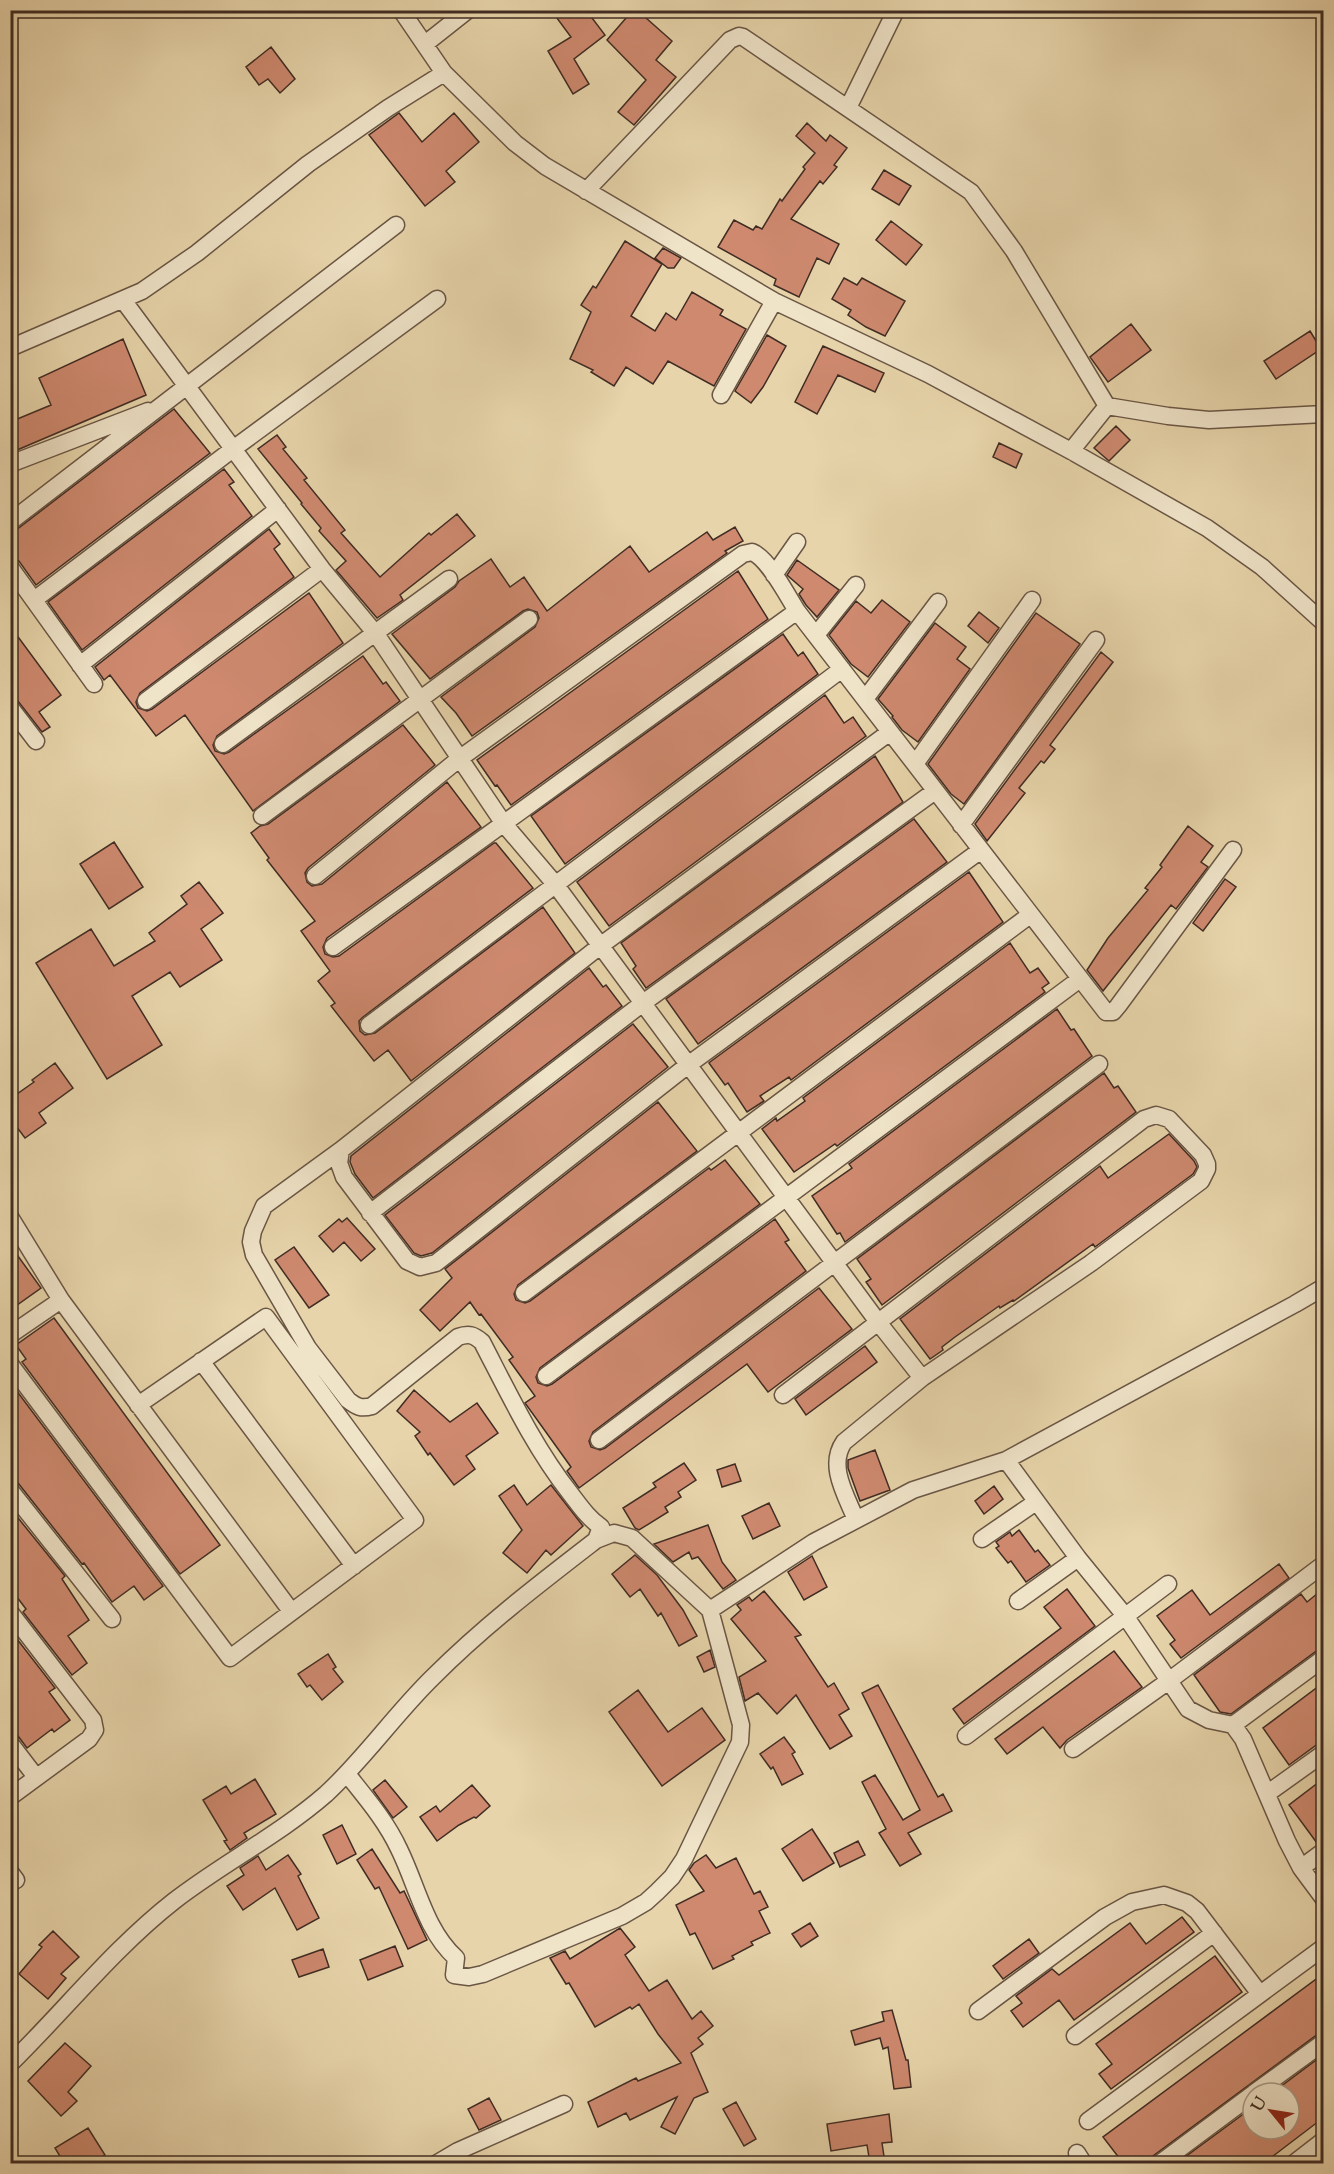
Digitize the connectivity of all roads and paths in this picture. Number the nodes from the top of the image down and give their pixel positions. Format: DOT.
graph roads {
  1 [pos="401,10"];
  2 [pos="468,10"];
  3 [pos="896,10"];
  4 [pos="424,44"];
  5 [pos="444,73"];
  6 [pos="848,108"];
  7 [pos="586,192"];
  8 [pos="396,225"];
  9 [pos="437,299"];
  10 [pos="123,300"];
  11 [pos="774,301"];
  12 [pos="10,348"];
  13 [pos="187,387"];
  14 [pos="721,395"];
  15 [pos="165,404"];
  16 [pos="1107,406"];
  17 [pos="1323,414"];
  18 [pos="233,449"];
  19 [pos="1071,451"];
  20 [pos="10,464"];
  21 [pos="278,509"];
  22 [pos="10,522"];
  23 [pos="797,542"];
  24 [pos="10,567"];
  25 [pos="322,569"];
  26 [pos="774,575"];
  27 [pos="449,579"];
  28 [pos="856,585"];
  29 [pos="34,600"];
  30 [pos="1032,600"];
  31 [pos="938,602"];
  32 [pos="797,610"];
  33 [pos="529,619"];
  34 [pos="1323,623"];
  35 [pos="376,634"];
  36 [pos="816,635"];
  37 [pos="1096,640"];
  38 [pos="80,665"];
  39 [pos="842,669"];
  40 [pos="94,684"];
  41 [pos="865,699"];
  42 [pos="146,701"];
  43 [pos="420,701"];
  44 [pos="10,707"];
  45 [pos="890,732"];
  46 [pos="36,741"];
  47 [pos="223,744"];
  48 [pos="459,759"];
  49 [pos="915,764"];
  50 [pos="935,791"];
  51 [pos="262,816"];
  52 [pos="504,824"];
  53 [pos="962,825"];
  54 [pos="981,850"];
  55 [pos="1233,850"];
  56 [pos="315,876"];
  57 [pos="555,884"];
  58 [pos="1030,915"];
  59 [pos="600,946"];
  60 [pos="333,947"];
  61 [pos="1080,979"];
  62 [pos="643,1003"];
  63 [pos="369,1026"];
  64 [pos="1099,1064"];
  65 [pos="688,1065"];
  66 [pos="738,1132"];
  67 [pos="341,1150"];
  68 [pos="785,1196"];
  69 [pos="370,1213"];
  70 [pos="10,1216"];
  71 [pos="834,1263"];
  72 [pos="1323,1287"];
  73 [pos="524,1293"];
  74 [pos="61,1300"];
  75 [pos="878,1322"];
  76 [pos="10,1335"];
  77 [pos="201,1361"];
  78 [pos="10,1364"];
  79 [pos="546,1376"];
  80 [pos="922,1378"];
  81 [pos="783,1395"];
  82 [pos="138,1405"];
  83 [pos="599,1440"];
  84 [pos="1006,1460"];
  85 [pos="10,1490"];
  86 [pos="1036,1502"];
  87 [pos="856,1520"];
  88 [pos="982,1539"];
  89 [pos="596,1540"];
  90 [pos="1078,1558"];
  91 [pos="1323,1564"];
  92 [pos="354,1566"];
  93 [pos="1168,1584"];
  94 [pos="1018,1601"];
  95 [pos="711,1610"];
  96 [pos="291,1611"];
  97 [pos="10,1612"];
  98 [pos="1126,1617"];
  99 [pos="112,1619"];
  100 [pos="1323,1658"];
  101 [pos="1170,1680"];
  102 [pos="1233,1725"];
  103 [pos="966,1736"];
  104 [pos="10,1743"];
  105 [pos="1072,1749"];
  106 [pos="1323,1753"];
  107 [pos="347,1774"];
  108 [pos="36,1778"];
  109 [pos="1268,1793"];
  110 [pos="10,1797"];
  111 [pos="1323,1851"];
  112 [pos="1301,1868"];
  113 [pos="1323,1899"];
  114 [pos="1214,1933"];
  115 [pos="1323,1947"];
  116 [pos="1260,1994"];
  117 [pos="978,2011"];
  118 [pos="1075,2036"];
  119 [pos="1323,2042"];
  120 [pos="10,2064"];
  121 [pos="1270,2081"];
  122 [pos="1241,2103"];
  123 [pos="564,2104"];
  124 [pos="1088,2121"];
  125 [pos="1323,2140"];
  126 [pos="436,2163"];
  127 [pos="1159,2163"];
  128 [pos="1293,2163"];
  1 -- 4 [label="street"];
  2 -- 4 [label="street"];
  3 -- 6 [label="street"];
  4 -- 5 [label="street"];
  5 -- 7 [label="street"];
  5 -- 10 [label="street"];
  6 -- 7 [label="street"];
  6 -- 16 [label="street"];
  7 -- 11 [label="street"];
  8 -- 13 [label="street"];
  9 -- 18 [label="street"];
  10 -- 12 [label="street"];
  10 -- 13 [label="street"];
  11 -- 14 [label="street"];
  11 -- 19 [label="street"];
  13 -- 15 [label="street"];
  13 -- 18 [label="street"];
  15 -- 20 [label="street"];
  15 -- 22 [label="street"];
  16 -- 17 [label="street"];
  16 -- 19 [label="street"];
  18 -- 21 [label="street"];
  18 -- 29 [label="street"];
  19 -- 34 [label="street"];
  21 -- 25 [label="street"];
  21 -- 38 [label="street"];
  23 -- 26 [label="street"];
  24 -- 29 [label="street"];
  25 -- 35 [label="street"];
  25 -- 42 [label="street"];
  26 -- 32 [label="street"];
  26 -- 48 [label="street"];
  27 -- 35 [label="street"];
  28 -- 36 [label="street"];
  29 -- 38 [label="street"];
  30 -- 49 [label="street"];
  31 -- 41 [label="street"];
  32 -- 36 [label="street"];
  32 -- 52 [label="street"];
  33 -- 43 [label="street"];
  35 -- 43 [label="street"];
  35 -- 47 [label="street"];
  36 -- 39 [label="street"];
  37 -- 53 [label="street"];
  38 -- 40 [label="street"];
  39 -- 41 [label="street"];
  39 -- 57 [label="street"];
  41 -- 45 [label="street"];
  43 -- 48 [label="street"];
  43 -- 51 [label="street"];
  44 -- 46 [label="street"];
  45 -- 49 [label="street"];
  45 -- 59 [label="street"];
  48 -- 52 [label="street"];
  48 -- 56 [label="street"];
  49 -- 50 [label="street"];
  50 -- 53 [label="street"];
  50 -- 62 [label="street"];
  52 -- 57 [label="street"];
  52 -- 60 [label="street"];
  53 -- 54 [label="street"];
  54 -- 58 [label="street"];
  54 -- 65 [label="street"];
  55 -- 61 [label="street"];
  57 -- 59 [label="street"];
  57 -- 63 [label="street"];
  58 -- 61 [label="street"];
  58 -- 66 [label="street"];
  59 -- 62 [label="street"];
  59 -- 67 [label="street"];
  61 -- 68 [label="street"];
  62 -- 65 [label="street"];
  62 -- 69 [label="street"];
  64 -- 71 [label="street"];
  65 -- 66 [label="street"];
  65 -- 69 [label="street"];
  66 -- 68 [label="street"];
  66 -- 73 [label="street"];
  67 -- 69 [label="street"];
  67 -- 89 [label="street"];
  68 -- 71 [label="street"];
  68 -- 79 [label="street"];
  70 -- 74 [label="street"];
  71 -- 75 [label="street"];
  71 -- 83 [label="street"];
  72 -- 84 [label="street"];
  74 -- 76 [label="street"];
  74 -- 82 [label="street"];
  75 -- 80 [label="street"];
  75 -- 80 [label="street"];
  75 -- 81 [label="street"];
  77 -- 82 [label="street"];
  77 -- 92 [label="street"];
  77 -- 92 [label="street"];
  78 -- 96 [label="street"];
  80 -- 87 [label="street"];
  82 -- 96 [label="street"];
  84 -- 86 [label="street"];
  84 -- 87 [label="street"];
  85 -- 99 [label="street"];
  86 -- 88 [label="street"];
  86 -- 90 [label="street"];
  87 -- 95 [label="street"];
  89 -- 95 [label="street"];
  89 -- 107 [label="street"];
  90 -- 94 [label="street"];
  90 -- 98 [label="street"];
  91 -- 101 [label="street"];
  92 -- 96 [label="street"];
  93 -- 98 [label="street"];
  95 -- 107 [label="street"];
  97 -- 108 [label="street"];
  98 -- 101 [label="street"];
  98 -- 103 [label="street"];
  100 -- 102 [label="street"];
  101 -- 102 [label="street"];
  101 -- 105 [label="street"];
  102 -- 109 [label="street"];
  104 -- 108 [label="street"];
  106 -- 109 [label="street"];
  107 -- 120 [label="street"];
  108 -- 110 [label="street"];
  109 -- 112 [label="street"];
  111 -- 112 [label="street"];
  112 -- 113 [label="street"];
  114 -- 116 [label="street"];
  114 -- 117 [label="street"];
  114 -- 118 [label="street"];
  115 -- 116 [label="street"];
  116 -- 124 [label="street"];
  119 -- 121 [label="street"];
  122 -- 127 [label="street"];
  123 -- 126 [label="street"];
  125 -- 128 [label="street"];
}
